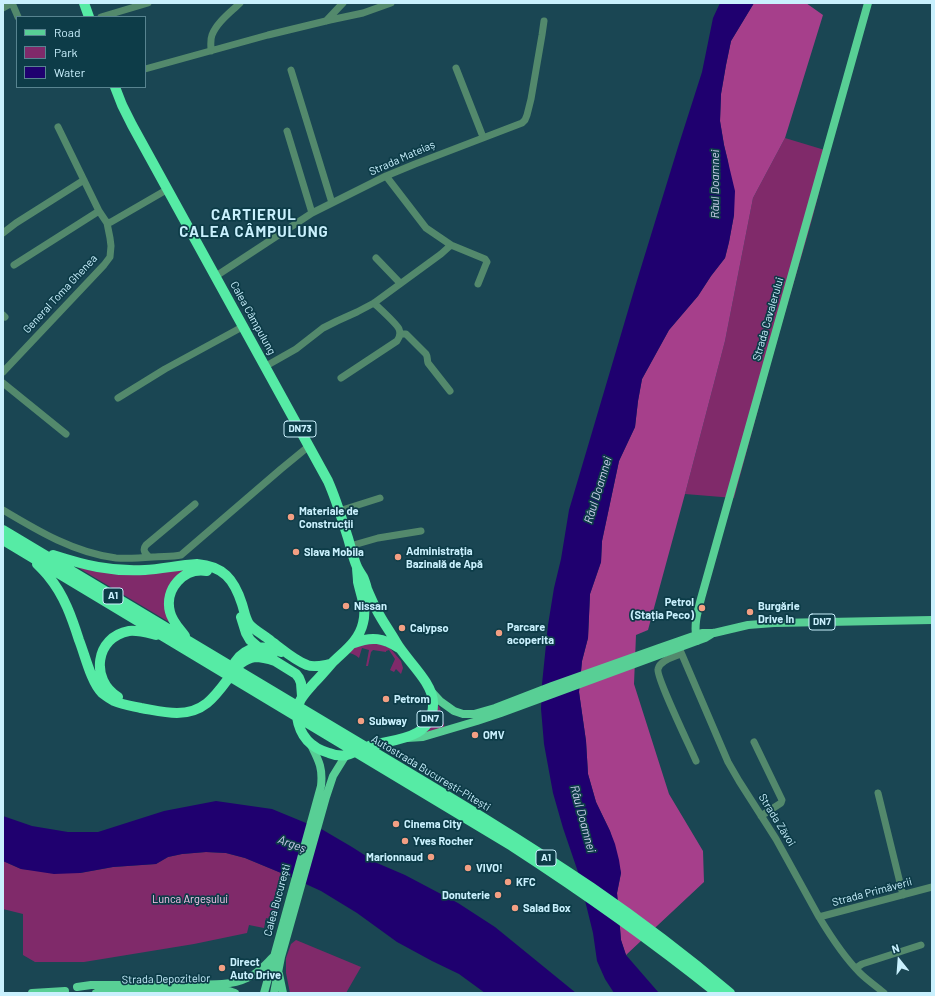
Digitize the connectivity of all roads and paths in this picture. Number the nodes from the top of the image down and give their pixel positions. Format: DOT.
graph roads {
  1 [pos="12,3"];
  2 [pos="84,3"];
  3 [pos="148,3"];
  4 [pos="240,3"];
  5 [pos="343,3"];
  6 [pos="391,3"];
  7 [pos="868,3"];
  8 [pos="3,8"];
  9 [pos="18,16"];
  10 [pos="89,16"];
  11 [pos="104,16"];
  12 [pos="326,21"];
  13 [pos="544,21"];
  14 [pos="211,51"];
  15 [pos="456,68"];
  16 [pos="146,69"];
  17 [pos="291,70"];
  18 [pos="115,88"];
  19 [pos="58,127"];
  20 [pos="286,131"];
  21 [pos="483,137"];
  22 [pos="386,176"];
  23 [pos="84,180"];
  24 [pos="168,189"];
  25 [pos="332,203"];
  26 [pos="99,211"];
  27 [pos="312,213"];
  28 [pos="107,223"];
  29 [pos="3,233"];
  30 [pos="451,245"];
  31 [pos="376,258"];
  32 [pos="14,265"];
  33 [pos="216,276"];
  34 [pos="400,283"];
  35 [pos="478,284"];
  36 [pos="374,303"];
  37 [pos="244,326"];
  38 [pos="400,334"];
  39 [pos="266,366"];
  40 [pos="5,367"];
  41 [pos="341,378"];
  42 [pos="3,383"];
  43 [pos="450,391"];
  44 [pos="118,398"];
  45 [pos="66,434"];
  46 [pos="309,446"];
  47 [pos="380,498"];
  48 [pos="195,504"];
  49 [pos="3,510"];
  50 [pos="339,511"];
  51 [pos="3,530"];
  52 [pos="421,531"];
  53 [pos="3,540"];
  54 [pos="350,546"];
  55 [pos="33,552"];
  56 [pos="149,557"];
  57 [pos="357,567"];
  58 [pos="932,620"];
  59 [pos="242,622"];
  60 [pos="167,638"];
  61 [pos="696,638"];
  62 [pos="190,642"];
  63 [pos="354,643"];
  64 [pos="258,647"];
  65 [pos="679,648"];
  66 [pos="400,649"];
  67 [pos="292,656"];
  68 [pos="238,658"];
  69 [pos="210,659"];
  70 [pos="275,661"];
  71 [pos="331,664"];
  72 [pos="430,689"];
  73 [pos="302,696"];
  74 [pos="518,703"];
  75 [pos="407,738"];
  76 [pos="754,742"];
  77 [pos="311,745"];
  78 [pos="346,756"];
  79 [pos="696,761"];
  80 [pos="878,793"];
  81 [pos="322,796"];
  82 [pos="761,816"];
  83 [pos="932,887"];
  84 [pos="903,895"];
  85 [pos="819,918"];
  86 [pos="284,933"];
  87 [pos="921,945"];
  88 [pos="273,956"];
  89 [pos="279,968"];
  90 [pos="856,968"];
  91 [pos="77,987"];
  92 [pos="64,992"];
  93 [pos="32,993"];
  94 [pos="85,993"];
  95 [pos="96,993"];
  96 [pos="235,993"];
  97 [pos="264,993"];
  98 [pos="274,993"];
  99 [pos="283,993"];
  100 [pos="717,993"];
  101 [pos="730,993"];
  102 [pos="884,993"];
  1 -- 8 [label="street"];
  1 -- 9 [label="street"];
  2 -- 10 [label="highway"];
  3 -- 11 [label="street"];
  4 -- 14 [label="street"];
  5 -- 12 [label="street"];
  6 -- 12 [label="street"];
  7 -- 61 [label="main road, Strada Cavalerului"];
  12 -- 14 [label="street"];
  13 -- 21 [label="street, Strada Mateiaș"];
  14 -- 16 [label="street"];
  15 -- 21 [label="street"];
  17 -- 25 [label="street"];
  18 -- 24 [label="highway, Calea Câmpulung / DN73"];
  19 -- 23 [label="street"];
  20 -- 27 [label="street"];
  21 -- 22 [label="street, Strada Mateiaș"];
  22 -- 25 [label="street, Strada Mateiaș"];
  22 -- 30 [label="street"];
  23 -- 26 [label="street"];
  23 -- 29 [label="street"];
  24 -- 28 [label="street"];
  24 -- 33 [label="highway, Calea Câmpulung / DN73"];
  25 -- 27 [label="street, Strada Mateiaș"];
  26 -- 28 [label="street"];
  26 -- 32 [label="street"];
  27 -- 33 [label="street, Strada Mateiaș"];
  28 -- 40 [label="street, General Toma Ghenea"];
  30 -- 34 [label="street"];
  30 -- 35 [label="street"];
  31 -- 34 [label="street"];
  33 -- 37 [label="highway, Calea Câmpulung / DN73"];
  34 -- 36 [label="street"];
  36 -- 38 [label="street"];
  36 -- 39 [label="street"];
  37 -- 39 [label="highway, Calea Câmpulung / DN73"];
  37 -- 44 [label="street"];
  38 -- 41 [label="street"];
  38 -- 43 [label="street"];
  39 -- 46 [label="highway, Calea Câmpulung / DN73"];
  42 -- 45 [label="street"];
  46 -- 50 [label="highway, Calea Câmpulung / DN73"];
  46 -- 56 [label="street"];
  47 -- 50 [label="street"];
  48 -- 56 [label="street"];
  49 -- 56 [label="street"];
  50 -- 54 [label="highway, Calea Câmpulung / DN73"];
  51 -- 55 [label="highway, Autostrada București-Pitești / A1"];
  52 -- 54 [label="street"];
  53 -- 55 [label="highway, Autostrada București-Pitești / A1"];
  54 -- 57 [label="highway, Calea Câmpulung / DN73"];
  55 -- 60 [label="highway, Autostrada București-Pitești / A1"];
  55 -- 62 [label="highway, Autostrada București-Pitești / A1"];
  55 -- 67 [label="highway"];
  55 -- 70 [label="highway"];
  57 -- 63 [label="highway, Calea Câmpulung"];
  57 -- 66 [label="highway, Calea Câmpulung"];
  58 -- 61 [label="main road, DN7"];
  59 -- 62 [label="highway"];
  59 -- 64 [label="highway"];
  59 -- 68 [label="highway"];
  60 -- 68 [label="highway"];
  60 -- 69 [label="highway, Autostrada București-Pitești / A1"];
  61 -- 65 [label="main road, DN7"];
  62 -- 69 [label="highway, Autostrada București-Pitești / A1"];
  63 -- 66 [label="highway, DN7"];
  63 -- 71 [label="highway, Calea Câmpulung / DN7"];
  64 -- 67 [label="highway"];
  64 -- 68 [label="highway"];
  64 -- 70 [label="highway"];
  65 -- 74 [label="main road, DN7"];
  65 -- 79 [label="street"];
  65 -- 82 [label="street, Strada Zăvoi"];
  66 -- 72 [label="highway, Calea Câmpulung / DN7"];
  67 -- 71 [label="highway"];
  69 -- 100 [label="highway, Autostrada București-Pitești / A1"];
  69 -- 101 [label="highway, Autostrada București-Pitești / A1"];
  70 -- 73 [label="highway"];
  71 -- 73 [label="highway, Calea Câmpulung / DN7"];
  72 -- 74 [label="main road, DN7"];
  72 -- 75 [label="highway, DN7"];
  73 -- 77 [label="highway, Calea Câmpulung / DN7"];
  74 -- 75 [label="main road, DN7"];
  75 -- 78 [label="highway, DN7"];
  76 -- 82 [label="street"];
  77 -- 78 [label="highway"];
  77 -- 81 [label="main road, Calea București / DN7"];
  78 -- 81 [label="main road, Calea București / DN7"];
  80 -- 84 [label="street"];
  81 -- 86 [label="main road, Calea București / DN7"];
  82 -- 85 [label="street, Strada Zăvoi"];
  83 -- 84 [label="street, Strada Primăverii"];
  84 -- 85 [label="street, Strada Primăverii"];
  85 -- 90 [label="street, Strada Zăvoi"];
  86 -- 88 [label="main road, Calea București / DN7"];
  86 -- 89 [label="main road, Calea București / DN7"];
  87 -- 90 [label="street"];
  88 -- 91 [label="main road, Strada Depozitelor / DN7"];
  88 -- 97 [label="main road, Calea București / DN7"];
  89 -- 98 [label="main road, Calea București / DN7"];
  89 -- 99 [label="main road"];
  90 -- 102 [label="street, Strada Zăvoi"];
  91 -- 92 [label="main road, DN7"];
  91 -- 94 [label="main road"];
  92 -- 93 [label="main road, DN7"];
  95 -- 96 [label="main road, Strada Depozitelor"];
}
